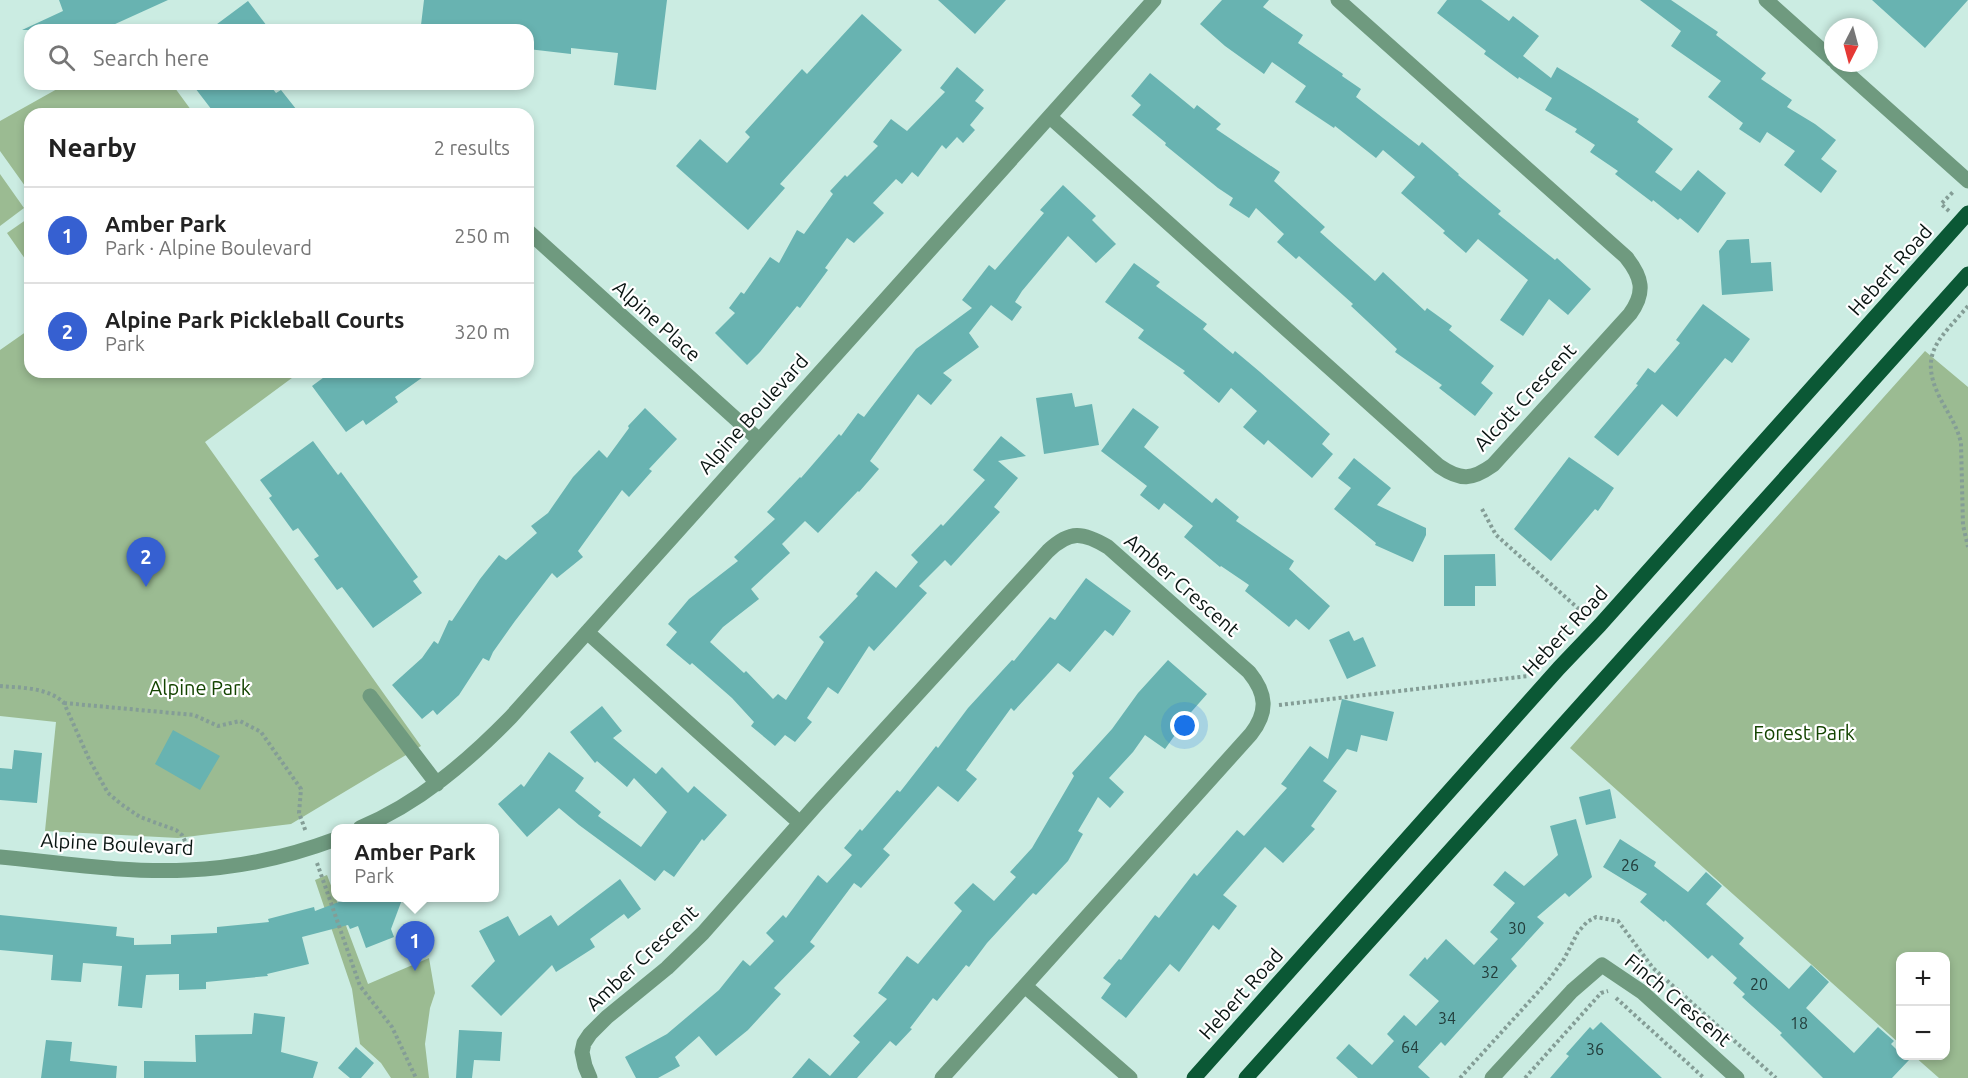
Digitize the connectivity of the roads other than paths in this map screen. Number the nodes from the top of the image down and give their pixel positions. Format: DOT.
graph roads {
  1 [pos="1154,0"];
  2 [pos="1338,0"];
  3 [pos="1766,0"];
  4 [pos="1824,52"];
  5 [pos="1846,72"];
  6 [pos="1050,117"];
  7 [pos="1968,181"];
  8 [pos="1968,213"];
  9 [pos="534,237"];
  10 [pos="1968,274"];
  11 [pos="758,439"];
  12 [pos="587,632"];
  13 [pos="370,696"];
  14 [pos="437,784"];
  15 [pos="800,823"];
  16 [pos="368,824"];
  17 [pos="331,841"];
  18 [pos="0,857"];
  19 [pos="1025,986"];
  20 [pos="590,1078"];
  21 [pos="942,1078"];
  22 [pos="1130,1078"];
  23 [pos="1194,1078"];
  24 [pos="1246,1078"];
  25 [pos="1492,1078"];
  26 [pos="1737,1078"];
  1 -- 6 [label="street, Alpine Boulevard"];
  2 -- 6 [label="street, Alcott Crescent"];
  3 -- 4 [label="street"];
  5 -- 7 [label="street"];
  6 -- 11 [label="street, Alpine Boulevard"];
  8 -- 23 [label="main road, Hebert Road"];
  9 -- 11 [label="street, Alpine Place"];
  10 -- 24 [label="main road"];
  11 -- 12 [label="street, Alpine Boulevard"];
  12 -- 14 [label="street, Alpine Boulevard"];
  12 -- 15 [label="street"];
  13 -- 14 [label="street"];
  14 -- 16 [label="street, Alpine Boulevard"];
  15 -- 19 [label="street, Amber Crescent"];
  15 -- 20 [label="street, Amber Crescent"];
  17 -- 18 [label="street, Alpine Boulevard"];
  19 -- 21 [label="street"];
  19 -- 22 [label="street"];
  25 -- 26 [label="street, Finch Crescent"];
}
